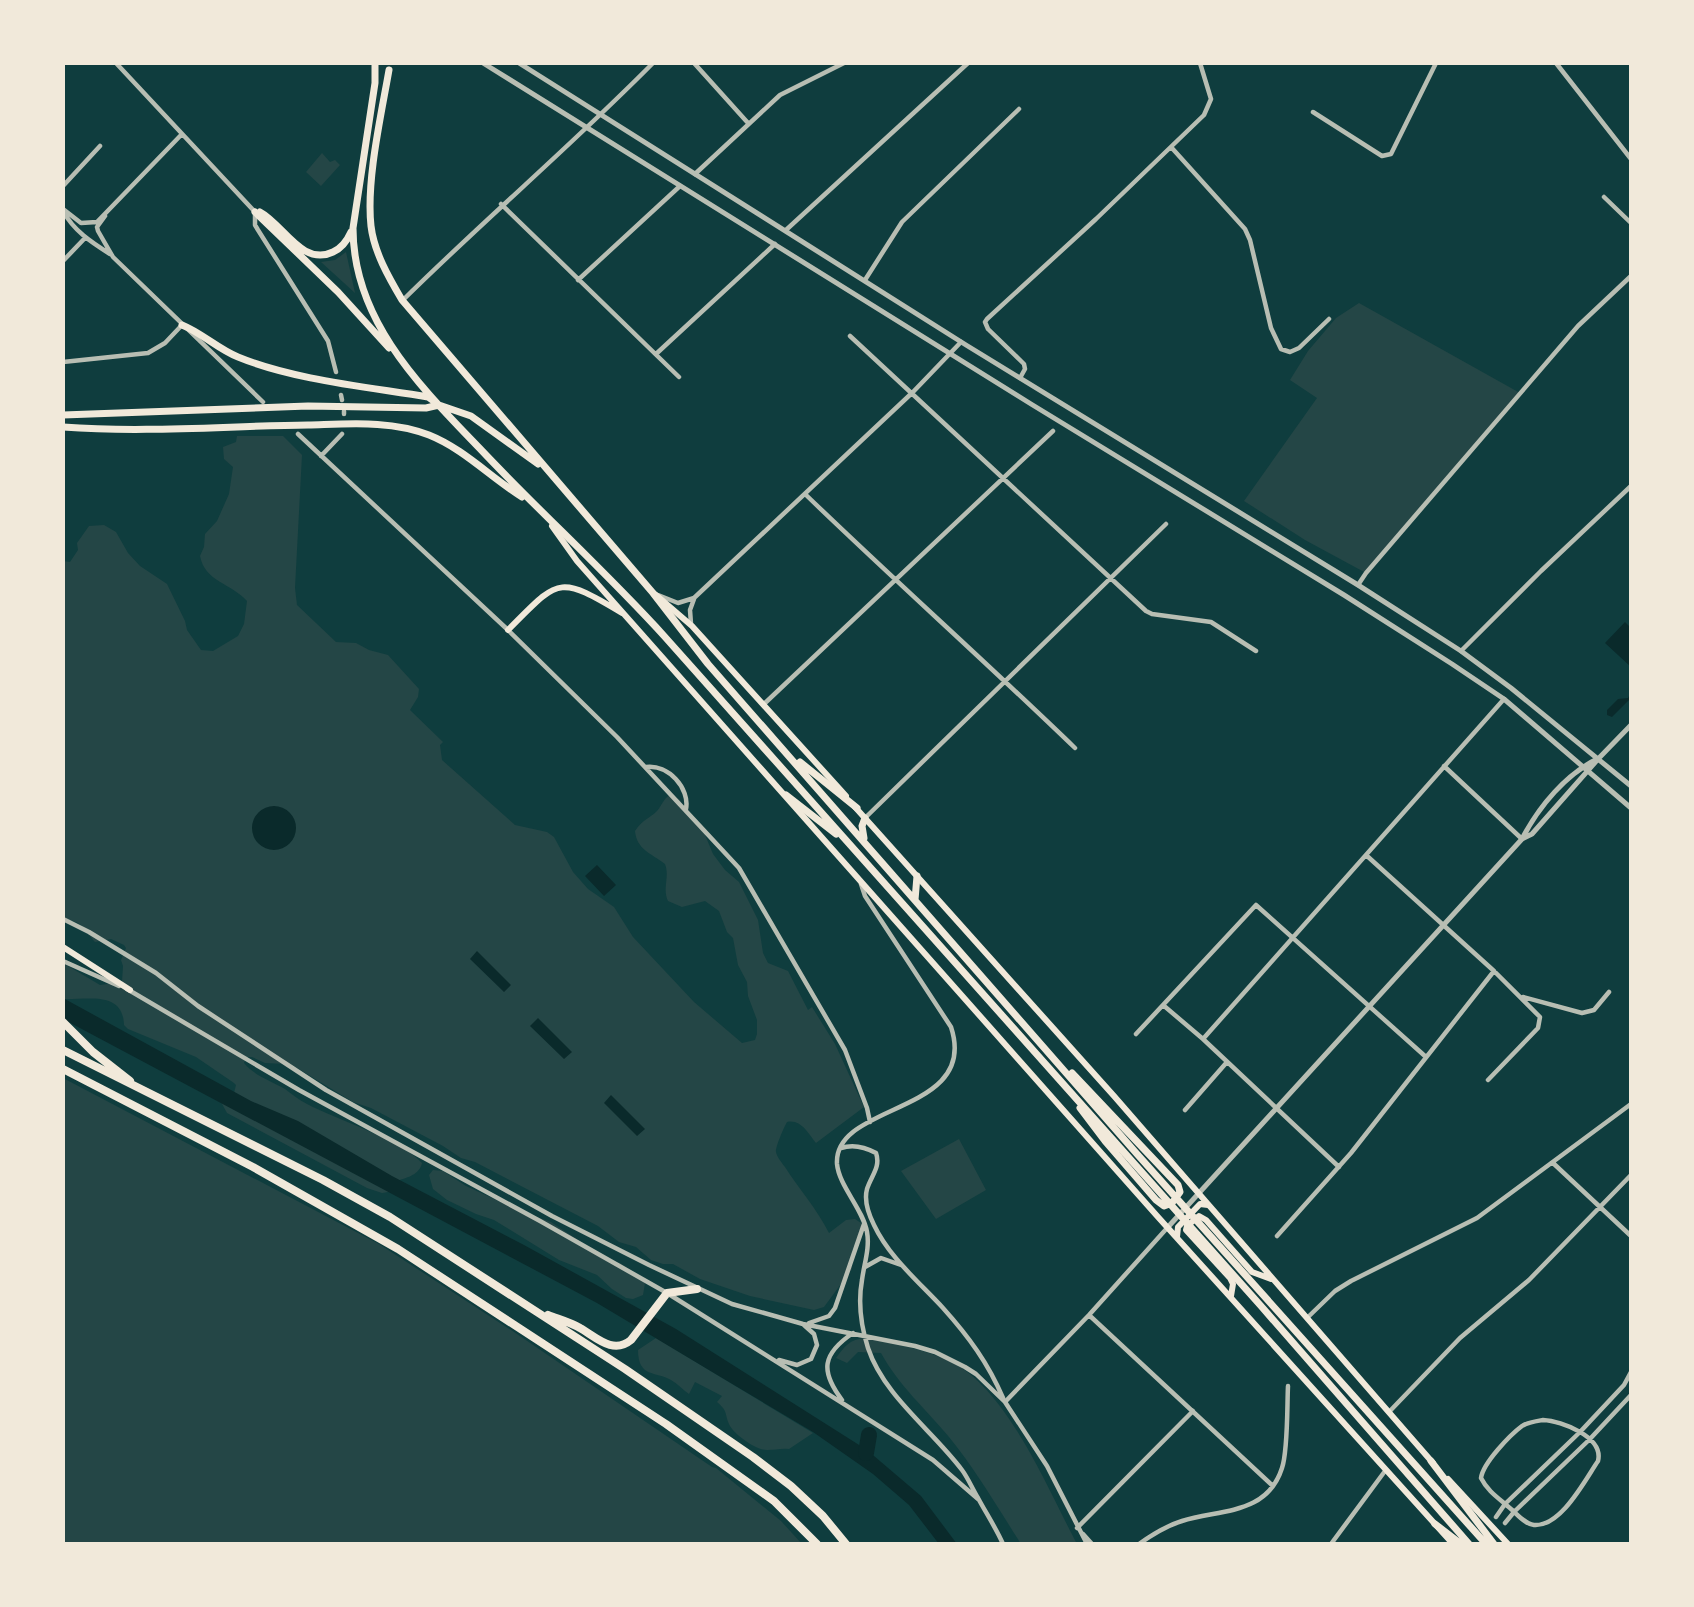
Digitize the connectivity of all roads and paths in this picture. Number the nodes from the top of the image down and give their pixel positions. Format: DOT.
graph roads {
  1 [pos="116,63"];
  2 [pos="375,63"];
  3 [pos="483,63"];
  4 [pos="519,63"];
  5 [pos="653,63"];
  6 [pos="694,63"];
  7 [pos="844,63"];
  8 [pos="968,63"];
  9 [pos="1437,63"];
  10 [pos="1556,63"];
  11 [pos="1198,64"];
  12 [pos="389,70"];
  13 [pos="1019,109"];
  14 [pos="1313,112"];
  15 [pos="602,114"];
  16 [pos="748,123"];
  17 [pos="587,127"];
  18 [pos="183,134"];
  19 [pos="100,146"];
  20 [pos="1171,147"];
  21 [pos="1631,159"];
  22 [pos="695,174"];
  23 [pos="63,186"];
  24 [pos="680,186"];
  25 [pos="1604,197"];
  26 [pos="501,204"];
  27 [pos="63,210"];
  28 [pos="255,212"];
  29 [pos="105,216"];
  30 [pos="1631,223"];
  31 [pos="353,228"];
  32 [pos="786,230"];
  33 [pos="85,237"];
  34 [pos="775,244"];
  35 [pos="113,257"];
  36 [pos="63,261"];
  37 [pos="1631,276"];
  38 [pos="578,280"];
  39 [pos="864,280"];
  40 [pos="402,300"];
  41 [pos="1329,319"];
  42 [pos="182,325"];
  43 [pos="850,336"];
  44 [pos="961,342"];
  45 [pos="656,354"];
  46 [pos="952,354"];
  47 [pos="63,362"];
  48 [pos="336,372"];
  49 [pos="679,377"];
  50 [pos="1020,378"];
  51 [pos="418,384"];
  52 [pos="913,393"];
  53 [pos="263,402"];
  54 [pos="439,405"];
  55 [pos="63,415"];
  56 [pos="63,427"];
  57 [pos="1053,431"];
  58 [pos="298,434"];
  59 [pos="342,434"];
  60 [pos="321,456"];
  61 [pos="545,468"];
  62 [pos="1004,479"];
  63 [pos="1631,486"];
  64 [pos="805,494"];
  65 [pos="529,500"];
  66 [pos="540,511"];
  67 [pos="1166,524"];
  68 [pos="1110,580"];
  69 [pos="895,581"];
  70 [pos="1358,585"];
  71 [pos="653,593"];
  72 [pos="694,598"];
  73 [pos="628,617"];
  74 [pos="692,626"];
  75 [pos="508,630"];
  76 [pos="1256,651"];
  77 [pos="1461,651"];
  78 [pos="1006,681"];
  79 [pos="1504,699"];
  80 [pos="764,704"];
  81 [pos="1631,725"];
  82 [pos="780,745"];
  83 [pos="1075,748"];
  84 [pos="1599,758"];
  85 [pos="1583,765"];
  86 [pos="1444,766"];
  87 [pos="645,767"];
  88 [pos="1589,771"];
  89 [pos="1631,786"];
  90 [pos="786,795"];
  91 [pos="857,808"];
  92 [pos="1631,808"];
  93 [pos="686,810"];
  94 [pos="864,818"];
  95 [pos="1522,839"];
  96 [pos="865,842"];
  97 [pos="855,850"];
  98 [pos="1366,855"];
  99 [pos="917,876"];
  100 [pos="860,880"];
  101 [pos="915,900"];
  102 [pos="63,919"];
  103 [pos="1444,925"];
  104 [pos="1293,939"];
  105 [pos="63,947"];
  106 [pos="63,961"];
  107 [pos="1494,971"];
  108 [pos="130,990"];
  109 [pos="1609,992"];
  110 [pos="1519,996"];
  111 [pos="1163,1005"];
  112 [pos="1368,1007"];
  113 [pos="63,1022"];
  114 [pos="1027,1028"];
  115 [pos="1136,1034"];
  116 [pos="1203,1039"];
  117 [pos="63,1050"];
  118 [pos="1426,1057"];
  119 [pos="1227,1062"];
  120 [pos="63,1069"];
  121 [pos="1488,1080"];
  122 [pos="1069,1089"];
  123 [pos="140,1090"];
  124 [pos="1081,1096"];
  125 [pos="1631,1104"];
  126 [pos="1278,1109"];
  127 [pos="1185,1110"];
  128 [pos="870,1122"];
  129 [pos="840,1149"];
  130 [pos="1553,1163"];
  131 [pos="1339,1167"];
  132 [pos="1631,1175"];
  133 [pos="1199,1194"];
  134 [pos="1208,1205"];
  135 [pos="1600,1208"];
  136 [pos="865,1223"];
  137 [pos="1168,1227"];
  138 [pos="1278,1236"];
  139 [pos="1631,1236"];
  140 [pos="1177,1237"];
  141 [pos="903,1266"];
  142 [pos="864,1268"];
  143 [pos="1273,1280"];
  144 [pos="697,1289"];
  145 [pos="1231,1296"];
  146 [pos="664,1297"];
  147 [pos="1264,1302"];
  148 [pos="530,1309"];
  149 [pos="1089,1315"];
  150 [pos="1307,1318"];
  151 [pos="803,1324"];
  152 [pos="854,1332"];
  153 [pos="768,1355"];
  154 [pos="1631,1372"];
  155 [pos="1289,1386"];
  156 [pos="1631,1395"];
  157 [pos="1005,1402"];
  158 [pos="846,1405"];
  159 [pos="1193,1411"];
  160 [pos="1389,1412"];
  161 [pos="1580,1432"];
  162 [pos="1589,1440"];
  163 [pos="1431,1461"];
  164 [pos="1385,1471"];
  165 [pos="1273,1486"];
  166 [pos="978,1499"];
  167 [pos="1505,1504"];
  168 [pos="1514,1511"];
  169 [pos="1496,1517"];
  170 [pos="1505,1523"];
  171 [pos="1435,1524"];
  172 [pos="1077,1528"];
  173 [pos="817,1544"];
  174 [pos="846,1544"];
  175 [pos="1003,1544"];
  176 [pos="1087,1544"];
  177 [pos="1092,1544"];
  178 [pos="1139,1544"];
  179 [pos="1331,1544"];
  180 [pos="1453,1544"];
  181 [pos="1461,1544"];
  182 [pos="1469,1544"];
  183 [pos="1486,1544"];
  184 [pos="1494,1544"];
  185 [pos="1508,1544"];
  1 -- 18 [label="street"];
  2 -- 31 [label="main road"];
  3 -- 17 [label="street"];
  4 -- 15 [label="street"];
  5 -- 15 [label="street"];
  6 -- 16 [label="street"];
  7 -- 16 [label="street"];
  8 -- 32 [label="street"];
  9 -- 14 [label="street"];
  10 -- 21 [label="street"];
  11 -- 20 [label="street"];
  12 -- 40 [label="main road"];
  13 -- 39 [label="street"];
  15 -- 17 [label="street"];
  15 -- 22 [label="street"];
  16 -- 22 [label="street"];
  17 -- 24 [label="street"];
  17 -- 26 [label="street"];
  18 -- 28 [label="street"];
  18 -- 29 [label="street"];
  19 -- 23 [label="street"];
  20 -- 41 [label="street"];
  20 -- 50 [label="street"];
  22 -- 32 [label="street"];
  24 -- 34 [label="street"];
  24 -- 38 [label="street"];
  25 -- 30 [label="street"];
  26 -- 38 [label="street"];
  26 -- 40 [label="street"];
  27 -- 29 [label="street"];
  27 -- 33 [label="street"];
  28 -- 31 [label="main road"];
  28 -- 48 [label="street"];
  28 -- 51 [label="main road"];
  29 -- 35 [label="street"];
  31 -- 51 [label="main road"];
  32 -- 39 [label="street"];
  33 -- 35 [label="street"];
  33 -- 36 [label="street"];
  34 -- 45 [label="street"];
  34 -- 46 [label="street"];
  35 -- 42 [label="street"];
  37 -- 70 [label="street"];
  38 -- 45 [label="street"];
  39 -- 44 [label="street"];
  40 -- 61 [label="main road"];
  42 -- 47 [label="street"];
  42 -- 53 [label="street"];
  42 -- 54 [label="main road"];
  43 -- 52 [label="street"];
  44 -- 46 [label="street"];
  44 -- 50 [label="street"];
  45 -- 49 [label="street"];
  46 -- 52 [label="street"];
  46 -- 79 [label="street"];
  50 -- 70 [label="street"];
  51 -- 65 [label="main road"];
  52 -- 62 [label="street"];
  52 -- 64 [label="street"];
  54 -- 55 [label="main road"];
  54 -- 61 [label="main road"];
  56 -- 65 [label="main road"];
  57 -- 62 [label="street"];
  58 -- 60 [label="street"];
  59 -- 60 [label="street"];
  60 -- 75 [label="street"];
  61 -- 71 [label="main road"];
  62 -- 68 [label="street"];
  62 -- 69 [label="street"];
  63 -- 77 [label="street"];
  64 -- 69 [label="street"];
  64 -- 72 [label="street"];
  65 -- 66 [label="main road"];
  66 -- 73 [label="main road"];
  66 -- 97 [label="main road"];
  67 -- 68 [label="street"];
  68 -- 76 [label="street"];
  68 -- 78 [label="street"];
  69 -- 78 [label="street"];
  69 -- 80 [label="street"];
  70 -- 77 [label="street"];
  71 -- 72 [label="street"];
  71 -- 74 [label="main road"];
  71 -- 82 [label="main road"];
  72 -- 74 [label="street"];
  73 -- 75 [label="main road"];
  73 -- 90 [label="main road"];
  74 -- 80 [label="main road"];
  75 -- 87 [label="street"];
  77 -- 84 [label="street"];
  78 -- 83 [label="street"];
  78 -- 94 [label="street"];
  79 -- 85 [label="street"];
  79 -- 86 [label="street"];
  80 -- 91 [label="main road"];
  81 -- 84 [label="street"];
  82 -- 91 [label="main road"];
  82 -- 96 [label="main road"];
  84 -- 85 [label="street"];
  84 -- 88 [label="street"];
  84 -- 89 [label="street"];
  85 -- 88 [label="street"];
  85 -- 95 [label="street"];
  86 -- 95 [label="street"];
  86 -- 98 [label="street"];
  87 -- 93 [label="street"];
  87 -- 93 [label="street"];
  88 -- 92 [label="street"];
  88 -- 95 [label="street"];
  90 -- 97 [label="main road"];
  90 -- 100 [label="main road"];
  91 -- 94 [label="main road"];
  93 -- 128 [label="street"];
  94 -- 96 [label="main road"];
  94 -- 99 [label="main road"];
  95 -- 103 [label="street"];
  96 -- 101 [label="main road"];
  97 -- 122 [label="main road"];
  98 -- 103 [label="street"];
  98 -- 104 [label="street"];
  99 -- 101 [label="main road"];
  99 -- 133 [label="main road"];
  100 -- 128 [label="street"];
  100 -- 137 [label="main road"];
  101 -- 114 [label="main road"];
  102 -- 144 [label="street"];
  103 -- 107 [label="street"];
  103 -- 112 [label="street"];
  104 -- 111 [label="street"];
  104 -- 112 [label="street"];
  104 -- 116 [label="street"];
  105 -- 108 [label="main road"];
  106 -- 108 [label="street"];
  107 -- 110 [label="street"];
  107 -- 118 [label="street"];
  108 -- 146 [label="street"];
  109 -- 110 [label="street"];
  110 -- 121 [label="street"];
  111 -- 115 [label="street"];
  111 -- 116 [label="street"];
  112 -- 118 [label="street"];
  112 -- 126 [label="street"];
  113 -- 123 [label="highway"];
  114 -- 122 [label="main road"];
  114 -- 124 [label="main road"];
  116 -- 119 [label="street"];
  117 -- 123 [label="highway"];
  118 -- 131 [label="street"];
  119 -- 126 [label="street"];
  119 -- 127 [label="street"];
  120 -- 173 [label="highway"];
  122 -- 124 [label="main road"];
  123 -- 148 [label="highway"];
  124 -- 147 [label="main road"];
  125 -- 130 [label="street"];
  126 -- 131 [label="street"];
  126 -- 133 [label="street"];
  128 -- 129 [label="street"];
  129 -- 136 [label="street"];
  129 -- 141 [label="street"];
  130 -- 135 [label="street"];
  130 -- 150 [label="street"];
  131 -- 138 [label="street"];
  132 -- 135 [label="street"];
  133 -- 134 [label="main road"];
  133 -- 137 [label="street"];
  134 -- 140 [label="main road"];
  134 -- 143 [label="main road"];
  135 -- 139 [label="street"];
  135 -- 160 [label="street"];
  136 -- 142 [label="street"];
  136 -- 151 [label="street"];
  137 -- 140 [label="main road"];
  137 -- 149 [label="street"];
  140 -- 145 [label="main road"];
  141 -- 142 [label="street"];
  141 -- 157 [label="street"];
  142 -- 166 [label="street"];
  143 -- 145 [label="main road"];
  143 -- 150 [label="main road"];
  144 -- 146 [label="highway"];
  144 -- 151 [label="street"];
  145 -- 164 [label="main road"];
  146 -- 148 [label="highway"];
  146 -- 153 [label="street"];
  147 -- 182 [label="main road"];
  147 -- 183 [label="main road"];
  148 -- 174 [label="highway"];
  149 -- 157 [label="street"];
  149 -- 159 [label="street"];
  150 -- 160 [label="main road"];
  151 -- 152 [label="street"];
  151 -- 153 [label="street"];
  152 -- 157 [label="street"];
  152 -- 158 [label="street"];
  153 -- 158 [label="street"];
  154 -- 161 [label="street"];
  155 -- 165 [label="street"];
  156 -- 162 [label="street"];
  157 -- 172 [label="street"];
  158 -- 166 [label="street"];
  159 -- 165 [label="street"];
  159 -- 172 [label="street"];
  160 -- 163 [label="main road"];
  161 -- 162 [label="street"];
  161 -- 167 [label="street"];
  161 -- 167 [label="street"];
  162 -- 168 [label="street"];
  162 -- 168 [label="street"];
  163 -- 184 [label="main road"];
  163 -- 185 [label="main road"];
  164 -- 171 [label="main road"];
  164 -- 179 [label="street"];
  165 -- 178 [label="street"];
  166 -- 175 [label="street"];
  167 -- 168 [label="street"];
  167 -- 169 [label="street"];
  168 -- 170 [label="street"];
  171 -- 180 [label="main road"];
  171 -- 181 [label="main road"];
  172 -- 176 [label="street"];
  172 -- 177 [label="street"];
}
